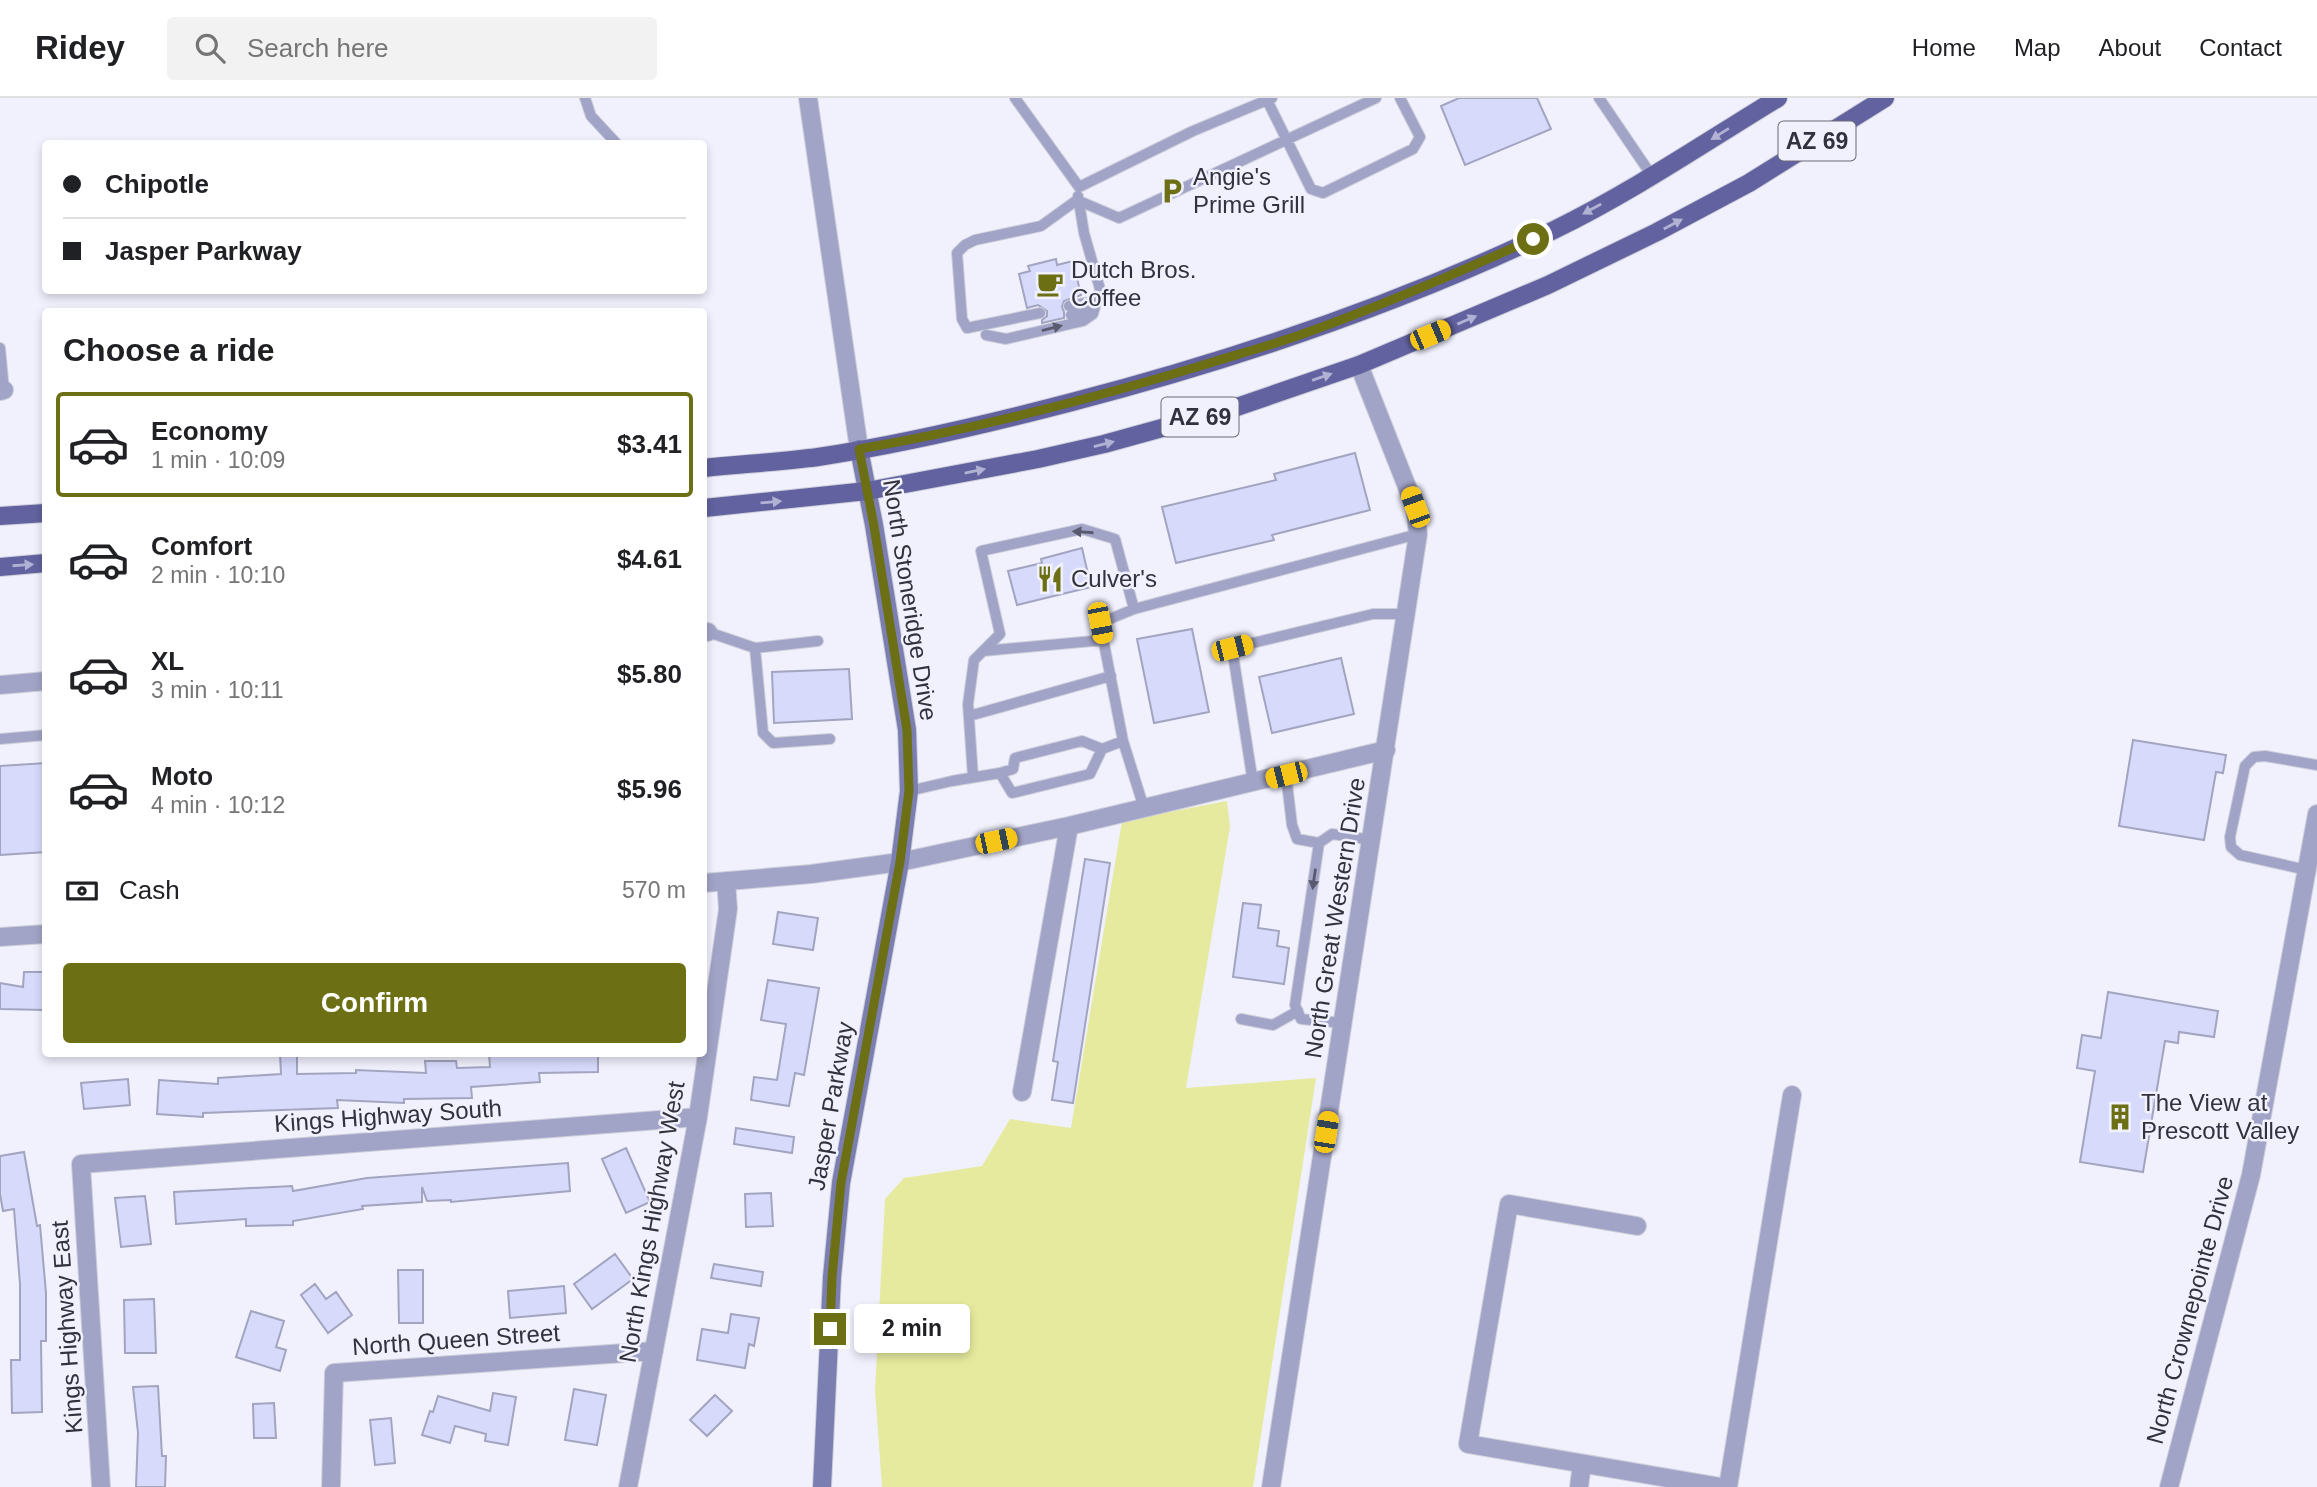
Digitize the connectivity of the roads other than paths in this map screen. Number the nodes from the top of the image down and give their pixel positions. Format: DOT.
graph roads {
  1 [pos="585,98"];
  2 [pos="808,98"];
  3 [pos="1015,98"];
  4 [pos="1376,98"];
  5 [pos="1401,98"];
  6 [pos="1599,98"];
  7 [pos="1778,98"];
  8 [pos="1885,98"];
  9 [pos="1270,99"];
  10 [pos="613,140"];
  11 [pos="1288,140"];
  12 [pos="1652,176"];
  13 [pos="1079,187"];
  14 [pos="1077,200"];
  15 [pos="1098,300"];
  16 [pos="1070,311"];
  17 [pos="1040,313"];
  18 [pos="986,335"];
  19 [pos="0,348"];
  20 [pos="1359,365"];
  21 [pos="2,390"];
  22 [pos="859,449"];
  23 [pos="707,468"];
  24 [pos="867,491"];
  25 [pos="707,508"];
  26 [pos="42,513"];
  27 [pos="0,516"];
  28 [pos="1418,534"];
  29 [pos="42,563"];
  30 [pos="0,566"];
  31 [pos="1134,609"];
  32 [pos="1407,614"];
  33 [pos="707,632"];
  34 [pos="1104,640"];
  35 [pos="818,641"];
  36 [pos="755,648"];
  37 [pos="983,651"];
  38 [pos="1111,676"];
  39 [pos="42,681"];
  40 [pos="0,685"];
  41 [pos="969,716"];
  42 [pos="42,735"];
  43 [pos="0,739"];
  44 [pos="830,739"];
  45 [pos="1123,741"];
  46 [pos="1102,749"];
  47 [pos="1386,750"];
  48 [pos="2317,765"];
  49 [pos="1000,773"];
  50 [pos="1286,775"];
  51 [pos="973,777"];
  52 [pos="1253,783"];
  53 [pos="909,791"];
  54 [pos="1144,808"];
  55 [pos="2317,814"];
  56 [pos="1069,826"];
  57 [pos="1372,840"];
  58 [pos="1319,843"];
  59 [pos="900,862"];
  60 [pos="2306,870"];
  61 [pos="726,881"];
  62 [pos="707,883"];
  63 [pos="42,934"];
  64 [pos="0,937"];
  65 [pos="1298,1012"];
  66 [pos="1241,1019"];
  67 [pos="1343,1023"];
  68 [pos="707,1055"];
  69 [pos="707,1057"];
  70 [pos="1022,1092"];
  71 [pos="1792,1095"];
  72 [pos="698,1117"];
  73 [pos="81,1164"];
  74 [pos="1637,1226"];
  75 [pos="654,1351"];
  76 [pos="1582,1464"];
  77 [pos="1612,1478"];
  78 [pos="101,1487"];
  79 [pos="331,1487"];
  80 [pos="628,1487"];
  81 [pos="822,1487"];
  82 [pos="1271,1487"];
  83 [pos="1578,1487"];
  84 [pos="1721,1487"];
  85 [pos="1728,1487"];
  86 [pos="2169,1487"];
  1 -- 10 [label="lane"];
  2 -- 22 [label="street, North Stoneridge Drive"];
  3 -- 13 [label="lane"];
  4 -- 11 [label="lane"];
  5 -- 11 [label="lane"];
  6 -- 12 [label="lane"];
  7 -- 12 [label="main road, AZ 69, one-way"];
  20 -- 8 [label="main road, AZ 69, one-way"];
  9 -- 11 [label="lane"];
  9 -- 13 [label="lane"];
  11 -- 14 [label="lane"];
  12 -- 22 [label="main road, AZ 69, one-way"];
  13 -- 14 [label="lane"];
  14 -- 15 [label="lane"];
  14 -- 17 [label="lane"];
  15 -- 16 [label="lane"];
  18 -- 15 [label="lane, one-way"];
  19 -- 21 [label="lane"];
  24 -- 20 [label="main road, AZ 69, one-way"];
  20 -- 28 [label="street, North Great Western Drive"];
  22 -- 23 [label="main road, AZ 69"];
  22 -- 24 [label="main road, North Stoneridge Drive"];
  25 -- 24 [label="main road, AZ 69, one-way"];
  24 -- 53 [label="main road, North Stoneridge Drive"];
  26 -- 27 [label="main road"];
  28 -- 31 [label="lane"];
  28 -- 32 [label="street, North Great Western Drive"];
  30 -- 29 [label="main road, one-way"];
  31 -- 34 [label="lane"];
  31 -- 37 [label="lane, one-way"];
  32 -- 47 [label="street, North Great Western Drive"];
  32 -- 52 [label="lane"];
  33 -- 36 [label="lane"];
  34 -- 37 [label="lane"];
  34 -- 38 [label="lane"];
  35 -- 36 [label="lane"];
  36 -- 44 [label="lane"];
  37 -- 41 [label="lane"];
  38 -- 41 [label="lane"];
  38 -- 45 [label="lane"];
  39 -- 40 [label="street"];
  41 -- 51 [label="lane"];
  42 -- 43 [label="lane"];
  45 -- 46 [label="lane"];
  45 -- 54 [label="lane"];
  46 -- 49 [label="lane"];
  46 -- 49 [label="lane"];
  47 -- 50 [label="street"];
  47 -- 57 [label="street, North Great Western Drive"];
  48 -- 60 [label="lane"];
  49 -- 51 [label="lane"];
  50 -- 52 [label="street"];
  50 -- 58 [label="lane"];
  51 -- 53 [label="lane"];
  52 -- 54 [label="street"];
  53 -- 59 [label="main road, North Stoneridge Drive"];
  54 -- 56 [label="street"];
  55 -- 60 [label="street, North Crownepointe Drive"];
  56 -- 59 [label="street"];
  56 -- 70 [label="street"];
  57 -- 58 [label="lane"];
  57 -- 67 [label="street, North Great Western Drive"];
  58 -- 65 [label="lane, one-way"];
  59 -- 61 [label="street"];
  59 -- 81 [label="main road, Jasper Parkway"];
  60 -- 86 [label="street, North Crownepointe Drive"];
  61 -- 62 [label="street"];
  61 -- 68 [label="street, North Kings Highway West"];
  63 -- 64 [label="street"];
  65 -- 66 [label="lane"];
  65 -- 67 [label="lane"];
  67 -- 82 [label="street, North Great Western Drive"];
  69 -- 72 [label="street, North Kings Highway West"];
  71 -- 85 [label="street"];
  72 -- 73 [label="street, Kings Highway South"];
  72 -- 75 [label="street, North Kings Highway West"];
  73 -- 78 [label="street, Kings Highway East"];
  74 -- 76 [label="street"];
  75 -- 79 [label="street, North Queen Street"];
  75 -- 80 [label="street, North Kings Highway West"];
  76 -- 77 [label="street"];
  76 -- 83 [label="street"];
  77 -- 84 [label="street"];
}
